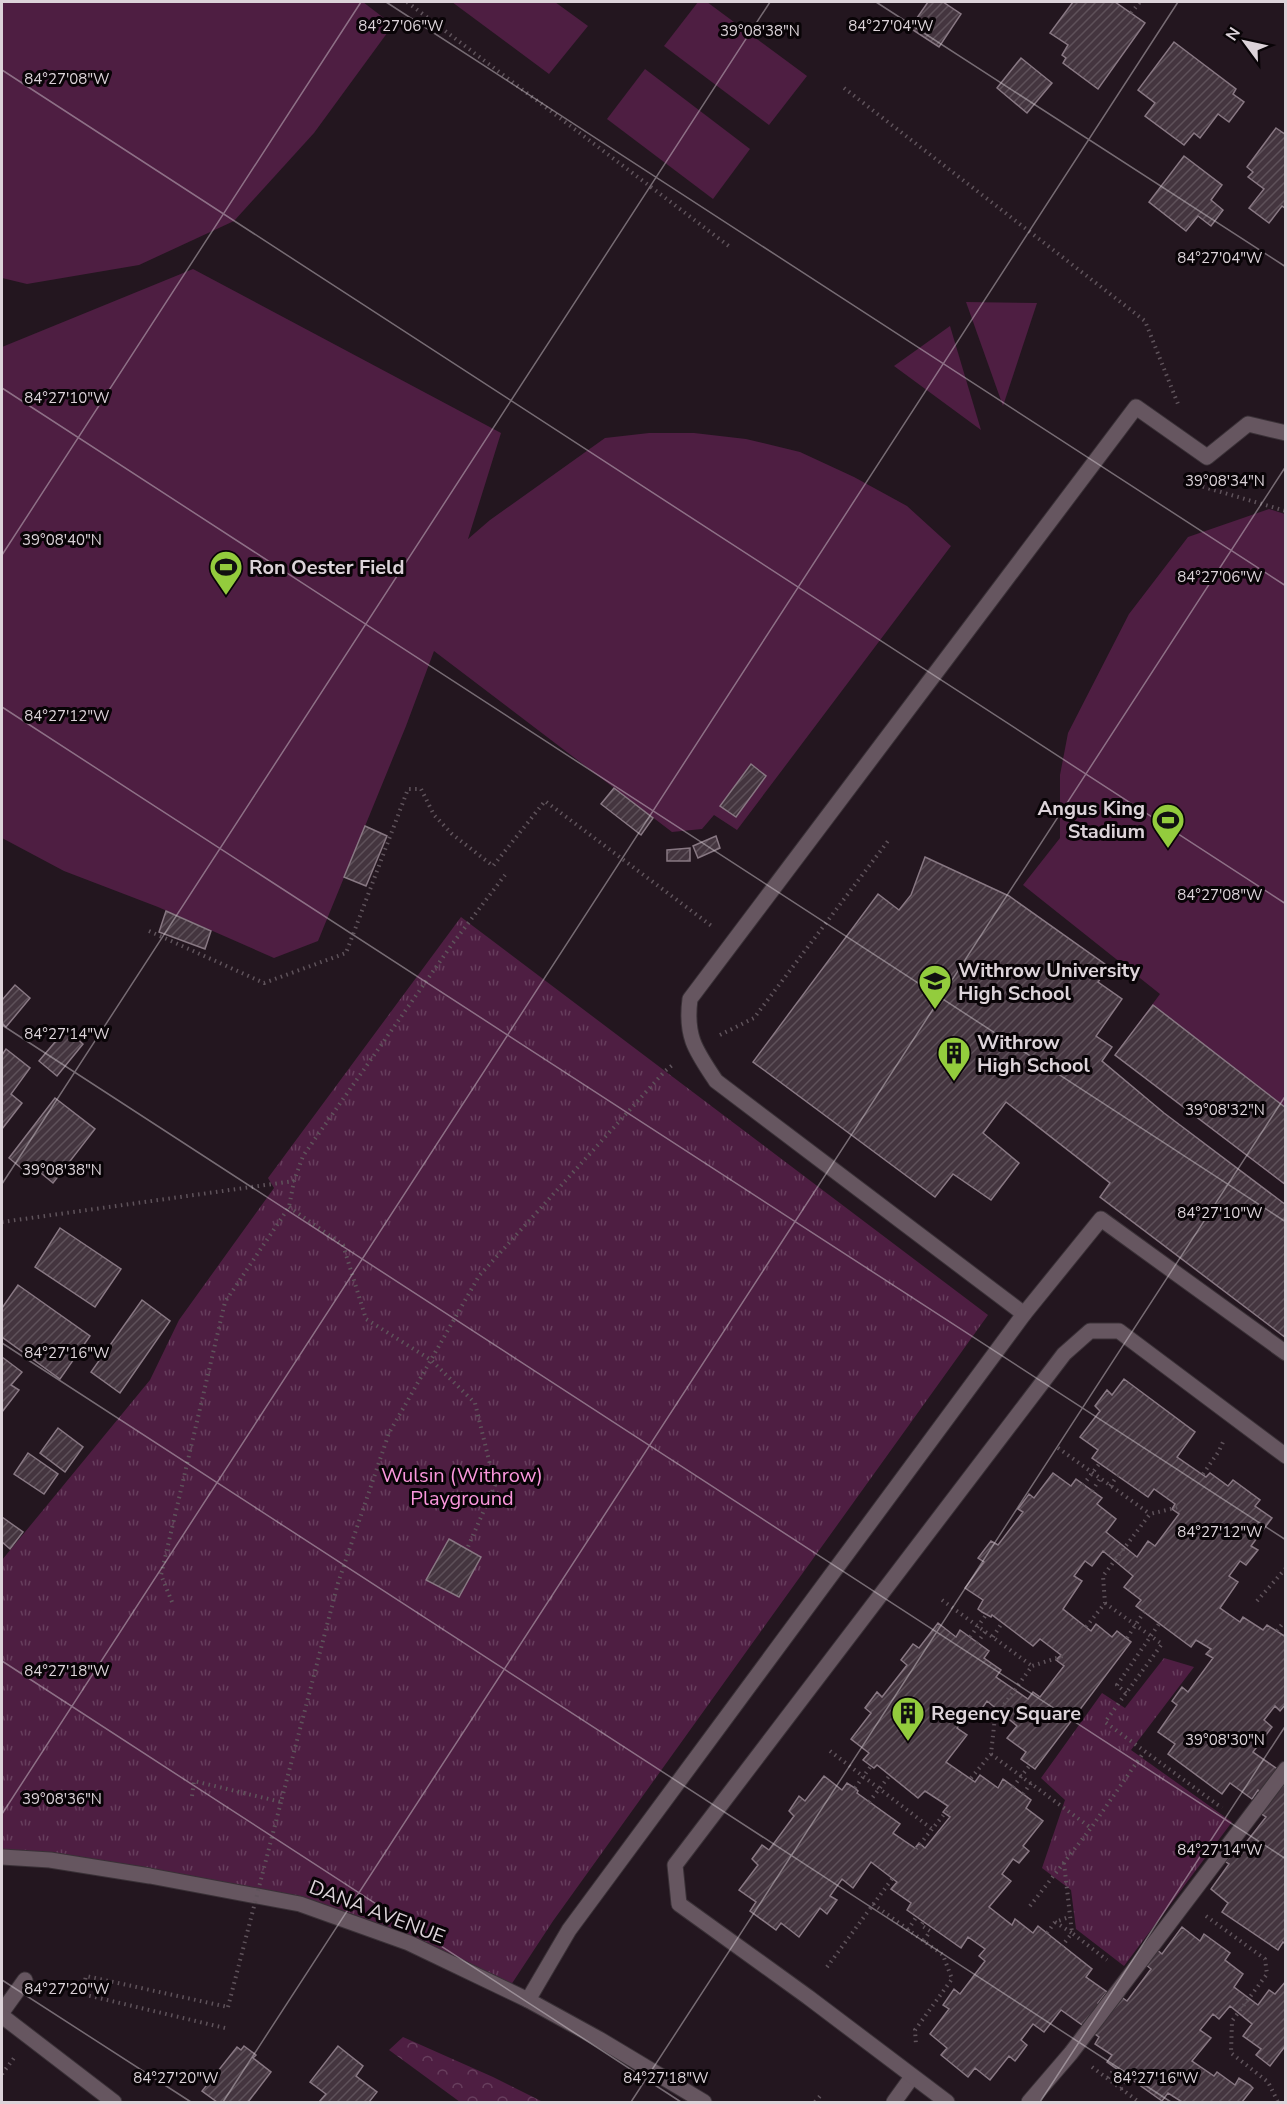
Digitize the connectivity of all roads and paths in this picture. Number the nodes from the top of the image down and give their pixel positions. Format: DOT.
graph roads {
  1 [pos="407,2"];
  2 [pos="1140,2"];
  3 [pos="1131,13"];
  4 [pos="844,88"];
  5 [pos="730,247"];
  6 [pos="1286,433"];
  7 [pos="1174,434"];
  8 [pos="1197,485"];
  9 [pos="1286,511"];
  10 [pos="888,841"];
  11 [pos="505,875"];
  12 [pos="149,931"];
  13 [pos="732,942"];
  14 [pos="694,1048"];
  15 [pos="294,1181"];
  16 [pos="289,1208"];
  17 [pos="2,1222"];
  18 [pos="1024,1314"];
  19 [pos="1286,1353"];
  20 [pos="431,1360"];
  21 [pos="1058,1448"];
  22 [pos="1219,1451"];
  23 [pos="1286,1456"];
  24 [pos="1100,1463"];
  25 [pos="1092,1474"];
  26 [pos="1203,1474"];
  27 [pos="1118,1475"];
  28 [pos="1100,1479"];
  29 [pos="1083,1485"];
  30 [pos="1110,1486"];
  31 [pos="1092,1491"];
  32 [pos="1179,1507"];
  33 [pos="1150,1514"];
  34 [pos="467,1549"];
  35 [pos="1286,1568"];
  36 [pos="942,1600"];
  37 [pos="1257,1601"];
  38 [pos="172,1602"];
  39 [pos="1105,1604"];
  40 [pos="1144,1612"];
  41 [pos="987,1615"];
  42 [pos="1002,1623"];
  43 [pos="1286,1623"];
  44 [pos="1136,1624"];
  45 [pos="1159,1624"];
  46 [pos="978,1626"];
  47 [pos="1086,1627"];
  48 [pos="1277,1631"];
  49 [pos="985,1632"];
  50 [pos="1151,1636"];
  51 [pos="970,1637"];
  52 [pos="993,1637"];
  53 [pos="1126,1638"];
  54 [pos="977,1642"];
  55 [pos="1063,1656"];
  56 [pos="1032,1666"];
  57 [pos="1126,1693"];
  58 [pos="830,1751"];
  59 [pos="1144,1752"];
  60 [pos="991,1754"];
  61 [pos="1030,1765"];
  62 [pos="871,1766"];
  63 [pos="1286,1769"];
  64 [pos="890,1775"];
  65 [pos="1020,1775"];
  66 [pos="864,1777"];
  67 [pos="971,1778"];
  68 [pos="1031,1783"];
  69 [pos="1013,1787"];
  70 [pos="855,1788"];
  71 [pos="879,1789"];
  72 [pos="1023,1794"];
  73 [pos="192,1796"];
  74 [pos="282,1802"];
  75 [pos="870,1802"];
  76 [pos="950,1807"];
  77 [pos="1245,1824"];
  78 [pos="1091,1828"];
  79 [pos="932,1829"];
  80 [pos="916,1849"];
  81 [pos="2,1857"];
  82 [pos="1064,1862"];
  83 [pos="892,1878"];
  84 [pos="873,1904"];
  85 [pos="1030,1906"];
  86 [pos="917,1916"];
  87 [pos="1069,1917"];
  88 [pos="924,1921"];
  89 [pos="1055,1922"];
  90 [pos="1217,1924"];
  91 [pos="908,1930"];
  92 [pos="1047,1933"];
  93 [pos="1072,1933"];
  94 [pos="924,1941"];
  95 [pos="1062,1946"];
  96 [pos="827,1967"];
  97 [pos="1128,1977"];
  98 [pos="25,1980"];
  99 [pos="528,2000"];
  100 [pos="2,2014"];
  101 [pos="225,2028"];
  102 [pos="915,2030"];
  103 [pos="1115,2068"];
  104 [pos="1100,2073"];
  105 [pos="912,2077"];
  106 [pos="1108,2078"];
  107 [pos="1130,2078"];
  108 [pos="1121,2089"];
  109 [pos="820,2096"];
  110 [pos="114,2103"];
  111 [pos="704,2103"];
  112 [pos="815,2103"];
  113 [pos="894,2103"];
  114 [pos="947,2103"];
  115 [pos="1029,2103"];
  116 [pos="1139,2103"];
  117 [pos="1278,2103"];
  1 -- 5 [label="path"];
  2 -- 3 [label="path"];
  4 -- 7 [label="path"];
  6 -- 7 [label="street"];
  7 -- 13 [label="street"];
  8 -- 9 [label="path"];
  10 -- 14 [label="path"];
  11 -- 15 [label="path"];
  12 -- 13 [label="path"];
  13 -- 14 [label="street"];
  14 -- 18 [label="street"];
  14 -- 20 [label="path"];
  15 -- 16 [label="path"];
  15 -- 17 [label="path"];
  16 -- 20 [label="path"];
  16 -- 38 [label="path"];
  18 -- 19 [label="street"];
  18 -- 99 [label="street"];
  20 -- 34 [label="path"];
  20 -- 74 [label="path"];
  21 -- 25 [label="path"];
  22 -- 26 [label="path"];
  23 -- 105 [label="street"];
  24 -- 25 [label="path"];
  25 -- 28 [label="path"];
  25 -- 29 [label="path"];
  27 -- 30 [label="path"];
  28 -- 30 [label="path"];
  28 -- 31 [label="path"];
  30 -- 33 [label="path"];
  32 -- 33 [label="path"];
  33 -- 39 [label="path"];
  35 -- 37 [label="path"];
  36 -- 46 [label="path"];
  39 -- 44 [label="path"];
  39 -- 47 [label="path"];
  40 -- 44 [label="path"];
  41 -- 46 [label="path"];
  42 -- 52 [label="path"];
  43 -- 48 [label="path"];
  44 -- 50 [label="path"];
  44 -- 53 [label="path"];
  45 -- 50 [label="path"];
  46 -- 49 [label="path"];
  46 -- 51 [label="path"];
  49 -- 52 [label="path"];
  49 -- 54 [label="path"];
  50 -- 57 [label="path"];
  50 -- 57 [label="path"];
  52 -- 56 [label="path"];
  55 -- 56 [label="path"];
  56 -- 60 [label="path"];
  57 -- 59 [label="path"];
  58 -- 66 [label="path"];
  59 -- 77 [label="path"];
  59 -- 78 [label="path"];
  60 -- 65 [label="path"];
  60 -- 67 [label="path"];
  61 -- 65 [label="path"];
  62 -- 66 [label="path"];
  63 -- 77 [label="street"];
  64 -- 71 [label="path"];
  65 -- 68 [label="path"];
  65 -- 69 [label="path"];
  66 -- 70 [label="path"];
  66 -- 71 [label="path"];
  68 -- 72 [label="path"];
  68 -- 78 [label="path"];
  71 -- 75 [label="path"];
  71 -- 79 [label="path"];
  73 -- 74 [label="path"];
  74 -- 101 [label="path, bridge"];
  76 -- 79 [label="path"];
  77 -- 97 [label="street"];
  78 -- 82 [label="path"];
  79 -- 80 [label="path"];
  81 -- 99 [label="street, DANA AVENUE"];
  82 -- 85 [label="path"];
  82 -- 87 [label="path"];
  83 -- 84 [label="path"];
  84 -- 91 [label="path"];
  84 -- 96 [label="path"];
  86 -- 91 [label="path"];
  87 -- 89 [label="path"];
  87 -- 93 [label="path"];
  88 -- 94 [label="path"];
  89 -- 92 [label="path"];
  89 -- 93 [label="path"];
  90 -- 117 [label="path"];
  91 -- 94 [label="path"];
  93 -- 95 [label="path"];
  93 -- 97 [label="path"];
  94 -- 102 [label="path"];
  97 -- 115 [label="street"];
  98 -- 100 [label="street"];
  99 -- 111 [label="street, DANA AVENUE"];
  100 -- 110 [label="street"];
  103 -- 106 [label="path"];
  104 -- 106 [label="path"];
  105 -- 113 [label="street"];
  105 -- 114 [label="street"];
  106 -- 108 [label="path"];
  107 -- 108 [label="path"];
  108 -- 116 [label="path"];
  109 -- 112 [label="path"];
}
